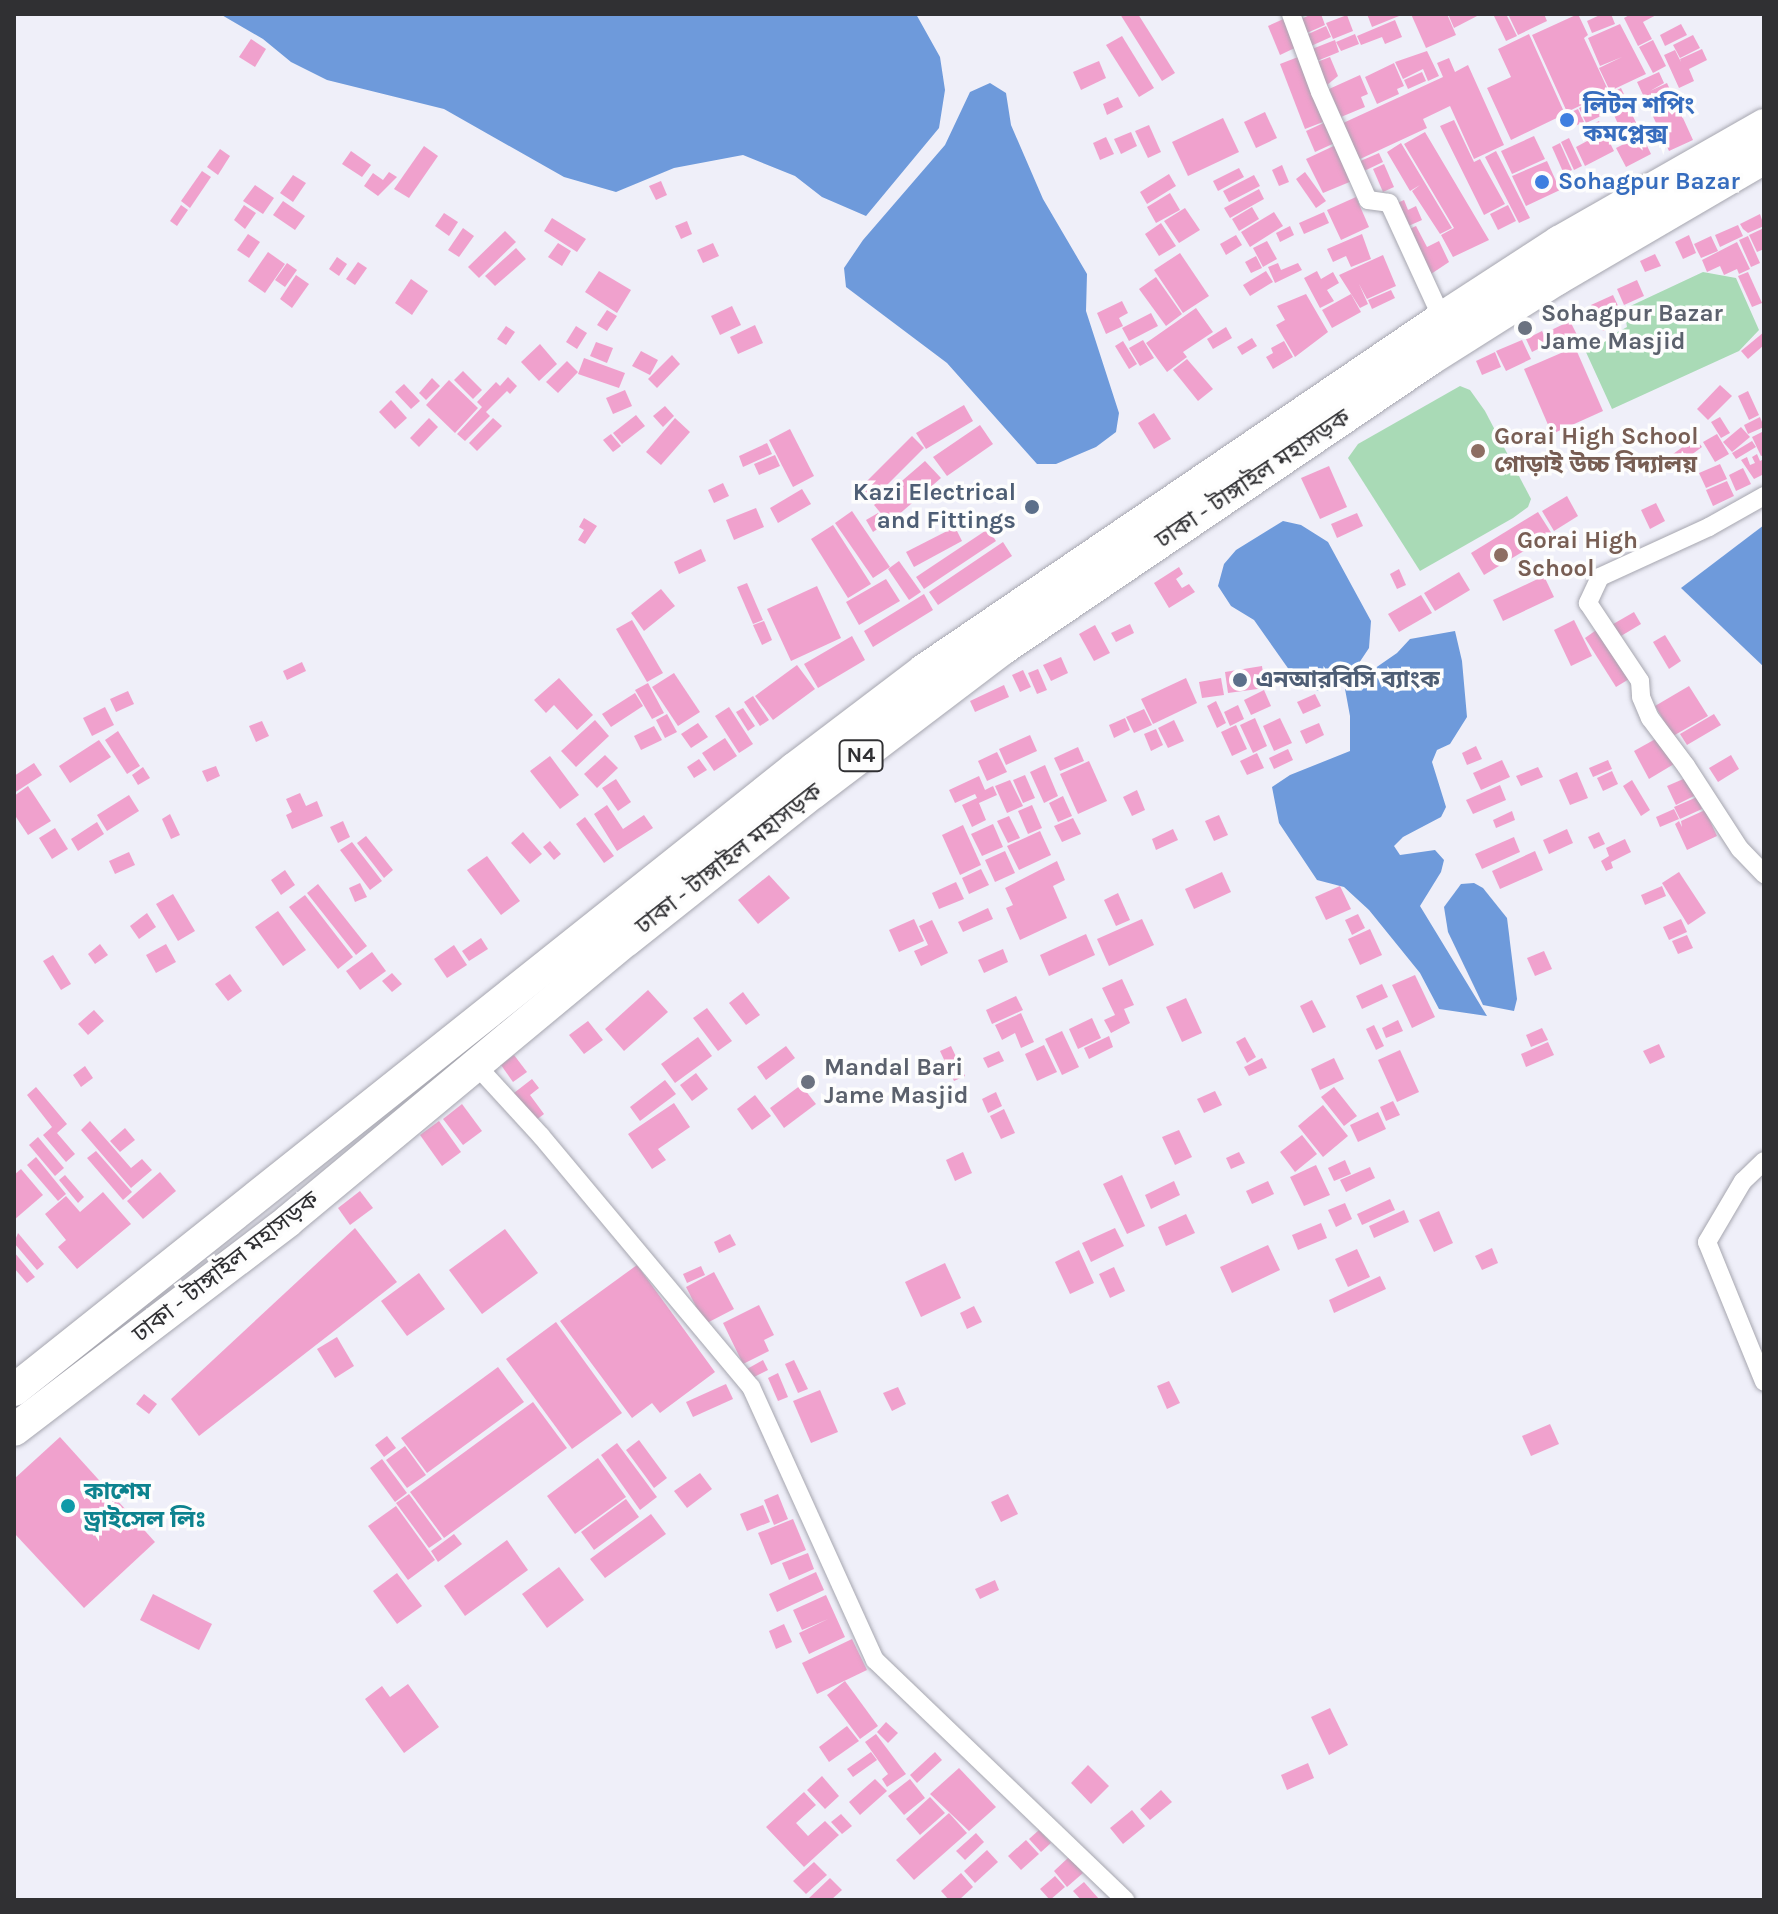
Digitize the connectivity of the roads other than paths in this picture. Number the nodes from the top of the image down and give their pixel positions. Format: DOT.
graph roads {
  1 [pos="1291,14"];
  2 [pos="1764,125"];
  3 [pos="1764,158"];
  4 [pos="1442,318"];
  5 [pos="1764,496"];
  6 [pos="1764,874"];
  7 [pos="476,1065"];
  8 [pos="1764,1161"];
  9 [pos="157,1277"];
  10 [pos="179,1304"];
  11 [pos="1764,1382"];
  12 [pos="14,1390"];
  13 [pos="14,1430"];
  14 [pos="1125,1900"];
  1 -- 4 [label="street"];
  2 -- 4 [label="highway, ঢাকা - টাঙ্গাইল মহাসড়ক / N4"];
  3 -- 7 [label="highway, ঢাকা - টাঙ্গাইল মহাসড়ক / N4"];
  4 -- 9 [label="highway, ঢাকা - টাঙ্গাইল মহাসড়ক / N4"];
  5 -- 6 [label="street"];
  7 -- 10 [label="highway, ঢাকা - টাঙ্গাইল মহাসড়ক / N4"];
  7 -- 14 [label="street"];
  8 -- 11 [label="street"];
  9 -- 10 [label="highway"];
  9 -- 12 [label="highway, ঢাকা - টাঙ্গাইল মহাসড়ক / N4"];
  10 -- 13 [label="highway, ঢাকা - টাঙ্গাইল মহাসড়ক / N4"];
}
